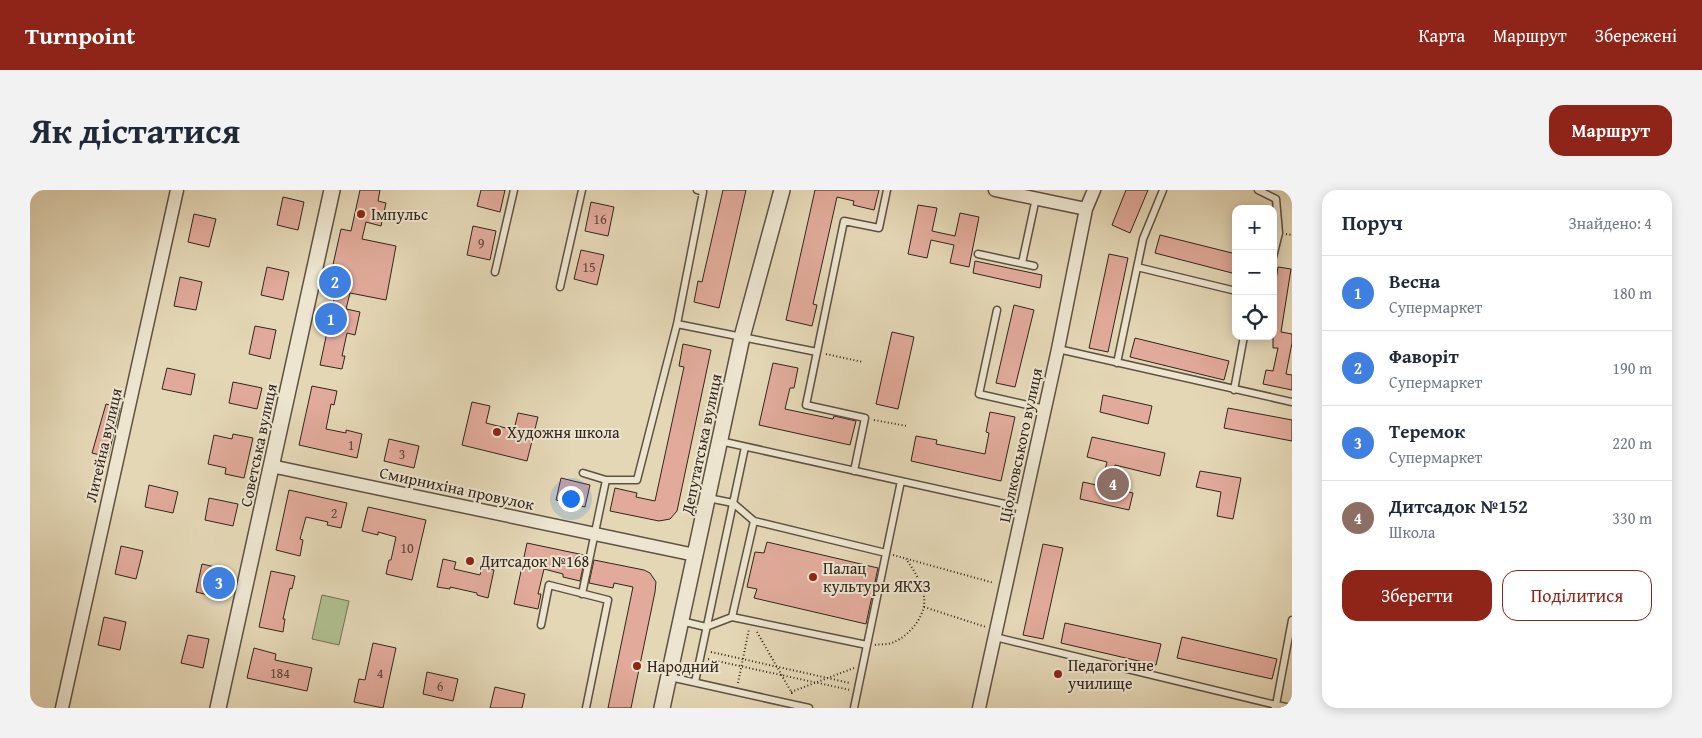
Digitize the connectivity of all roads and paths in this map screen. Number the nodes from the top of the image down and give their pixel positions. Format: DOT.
graph roads {
  1 [pos="177,190"];
  2 [pos="332,190"];
  3 [pos="514,190"];
  4 [pos="582,190"];
  5 [pos="697,190"];
  6 [pos="782,190"];
  7 [pos="888,190"];
  8 [pos="995,190"];
  9 [pos="1094,190"];
  10 [pos="1163,190"];
  11 [pos="1258,190"];
  12 [pos="1036,198"];
  13 [pos="1086,209"];
  14 [pos="1275,250"];
  15 [pos="978,254"];
  16 [pos="1022,263"];
  17 [pos="1034,266"];
  18 [pos="1137,267"];
  19 [pos="495,272"];
  20 [pos="560,287"];
  21 [pos="1232,290"];
  22 [pos="997,310"];
  23 [pos="677,324"];
  24 [pos="742,337"];
  25 [pos="1243,340"];
  26 [pos="1058,349"];
  27 [pos="817,352"];
  28 [pos="863,362"];
  29 [pos="1116,363"];
  30 [pos="1234,390"];
  31 [pos="1292,402"];
  32 [pos="1045,409"];
  33 [pos="865,418"];
  34 [pos="907,426"];
  35 [pos="719,441"];
  36 [pos="745,447"];
  37 [pos="271,466"];
  38 [pos="854,471"];
  39 [pos="583,473"];
  40 [pos="606,480"];
  41 [pos="901,481"];
  42 [pos="707,498"];
  43 [pos="733,503"];
  44 [pos="1023,508"];
  45 [pos="754,521"];
  46 [pos="595,534"];
  47 [pos="886,553"];
  48 [pos="695,555"];
  49 [pos="906,559"];
  50 [pos="1006,586"];
  51 [pos="582,594"];
  52 [pos="924,607"];
  53 [pos="732,617"];
  54 [pos="1292,620"];
  55 [pos="681,621"];
  56 [pos="751,621"];
  57 [pos="541,625"];
  58 [pos="706,627"];
  59 [pos="996,633"];
  60 [pos="867,646"];
  61 [pos="702,650"];
  62 [pos="700,657"];
  63 [pos="743,659"];
  64 [pos="863,665"];
  65 [pos="742,666"];
  66 [pos="777,666"];
  67 [pos="781,675"];
  68 [pos="669,676"];
  69 [pos="828,678"];
  70 [pos="694,682"];
  71 [pos="817,682"];
  72 [pos="858,688"];
  73 [pos="737,692"];
  74 [pos="791,692"];
  75 [pos="799,706"];
  76 [pos="1275,706"];
  77 [pos="62,708"];
  78 [pos="218,708"];
  79 [pos="586,708"];
  80 [pos="662,708"];
  81 [pos="809,708"];
  82 [pos="854,708"];
  83 [pos="979,708"];
  84 [pos="1292,708"];
  1 -- 77 [label="street, Литейна вулиця"];
  2 -- 37 [label="street, Советська вулиця"];
  3 -- 19 [label="lane"];
  4 -- 20 [label="lane"];
  5 -- 23 [label="lane"];
  6 -- 24 [label="street, Депутатська вулиця"];
  7 -- 27 [label="lane"];
  8 -- 12 [label="street"];
  9 -- 13 [label="street, Ціолковського вулиця"];
  10 -- 18 [label="lane"];
  11 -- 14 [label="lane"];
  12 -- 13 [label="street"];
  12 -- 16 [label="lane"];
  13 -- 26 [label="street, Ціолковського вулиця"];
  15 -- 16 [label="lane"];
  16 -- 17 [label="lane"];
  18 -- 21 [label="lane"];
  18 -- 29 [label="lane"];
  22 -- 32 [label="lane"];
  23 -- 24 [label="lane"];
  23 -- 40 [label="lane"];
  24 -- 27 [label="lane"];
  24 -- 35 [label="street, Депутатська вулиця"];
  25 -- 30 [label="lane"];
  26 -- 29 [label="lane"];
  26 -- 32 [label="street, Ціолковського вулиця"];
  27 -- 28 [label="path"];
  27 -- 33 [label="lane"];
  29 -- 30 [label="lane"];
  30 -- 31 [label="lane"];
  32 -- 44 [label="street, Ціолковського вулиця"];
  33 -- 34 [label="path"];
  33 -- 38 [label="lane"];
  35 -- 36 [label="lane"];
  35 -- 42 [label="street, Депутатська вулиця"];
  36 -- 38 [label="lane"];
  36 -- 43 [label="lane"];
  37 -- 46 [label="street, Смирнихіна провулок"];
  37 -- 78 [label="street, Советська вулиця"];
  38 -- 41 [label="lane"];
  39 -- 40 [label="lane"];
  40 -- 46 [label="lane"];
  41 -- 44 [label="lane"];
  41 -- 47 [label="lane"];
  42 -- 43 [label="lane"];
  42 -- 48 [label="street, Депутатська вулиця"];
  43 -- 45 [label="lane"];
  43 -- 58 [label="lane"];
  44 -- 50 [label="street, Ціолковського вулиця"];
  45 -- 47 [label="lane"];
  45 -- 53 [label="lane"];
  46 -- 48 [label="street, Смирнихіна провулок"];
  46 -- 51 [label="lane"];
  47 -- 49 [label="path"];
  47 -- 60 [label="lane"];
  48 -- 55 [label="street, Депутатська вулиця"];
  49 -- 50 [label="path"];
  49 -- 52 [label="path"];
  50 -- 59 [label="street, Ціолковського вулиця"];
  51 -- 57 [label="lane"];
  51 -- 79 [label="lane"];
  52 -- 59 [label="path"];
  52 -- 60 [label="path"];
  53 -- 56 [label="lane"];
  53 -- 58 [label="lane"];
  54 -- 76 [label="lane"];
  55 -- 58 [label="lane"];
  55 -- 68 [label="street, Депутатська вулиця"];
  56 -- 60 [label="lane"];
  56 -- 63 [label="path"];
  56 -- 66 [label="path"];
  58 -- 61 [label="lane"];
  59 -- 76 [label="lane"];
  59 -- 83 [label="street, Ціолковського вулиця"];
  60 -- 64 [label="lane"];
  61 -- 62 [label="lane"];
  61 -- 63 [label="path"];
  62 -- 65 [label="path"];
  62 -- 70 [label="lane"];
  63 -- 65 [label="path"];
  63 -- 66 [label="path"];
  64 -- 69 [label="path"];
  64 -- 72 [label="lane"];
  65 -- 67 [label="path"];
  65 -- 73 [label="path"];
  66 -- 67 [label="path"];
  66 -- 69 [label="path"];
  67 -- 71 [label="path"];
  67 -- 74 [label="path"];
  68 -- 70 [label="lane"];
  68 -- 80 [label="street, Депутатська вулиця"];
  69 -- 71 [label="path"];
  69 -- 72 [label="path"];
  70 -- 73 [label="lane"];
  71 -- 72 [label="path"];
  71 -- 74 [label="path"];
  72 -- 82 [label="lane"];
  73 -- 75 [label="lane"];
  74 -- 75 [label="path"];
  75 -- 81 [label="lane"];
  76 -- 84 [label="lane"];
}
